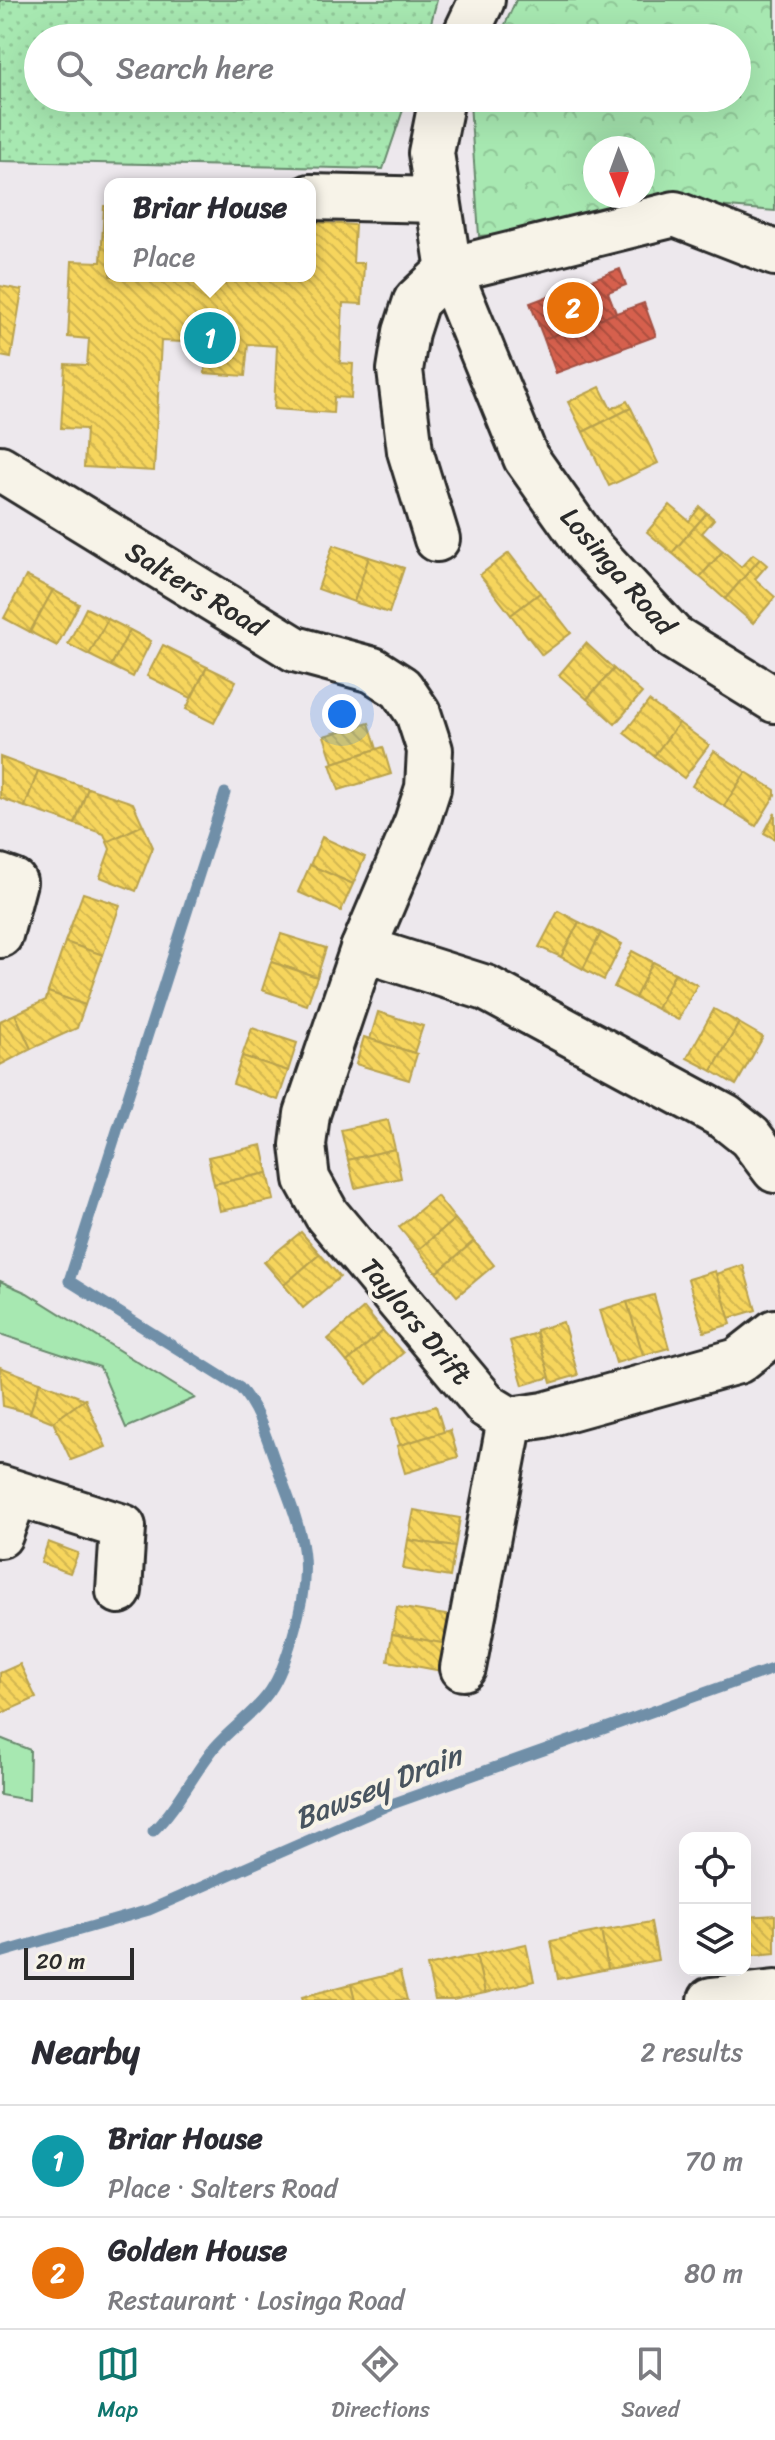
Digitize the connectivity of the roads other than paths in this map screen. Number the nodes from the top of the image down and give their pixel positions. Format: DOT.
graph roads {
  1 [pos="482,0"];
  2 [pos="471,24"];
  3 [pos="439,112"];
  4 [pos="316,197"];
  5 [pos="438,200"];
  6 [pos="775,253"];
  7 [pos="449,270"];
  8 [pos="0,468"];
  9 [pos="437,539"];
  10 [pos="401,688"];
  11 [pos="775,700"];
  12 [pos="0,877"];
  13 [pos="0,935"];
  14 [pos="363,949"];
  15 [pos="775,1170"];
  16 [pos="774,1336"];
  17 [pos="510,1420"];
  18 [pos="7,1491"];
  19 [pos="0,1535"];
  20 [pos="119,1591"];
  21 [pos="463,1668"];
  22 [pos="775,1993"];
  23 [pos="711,2000"];
  1 -- 2 [label="street"];
  3 -- 5 [label="street, Losinga Road"];
  4 -- 5 [label="street"];
  5 -- 7 [label="street, Losinga Road"];
  6 -- 7 [label="street"];
  7 -- 9 [label="street"];
  7 -- 11 [label="street, Losinga Road"];
  8 -- 10 [label="street, Salters Road"];
  10 -- 14 [label="street, Taylors Drift"];
  12 -- 13 [label="street"];
  14 -- 15 [label="street"];
  14 -- 17 [label="street, Taylors Drift"];
  16 -- 17 [label="street"];
  17 -- 21 [label="street"];
  18 -- 19 [label="street"];
  18 -- 20 [label="street"];
  22 -- 23 [label="street"];
}
